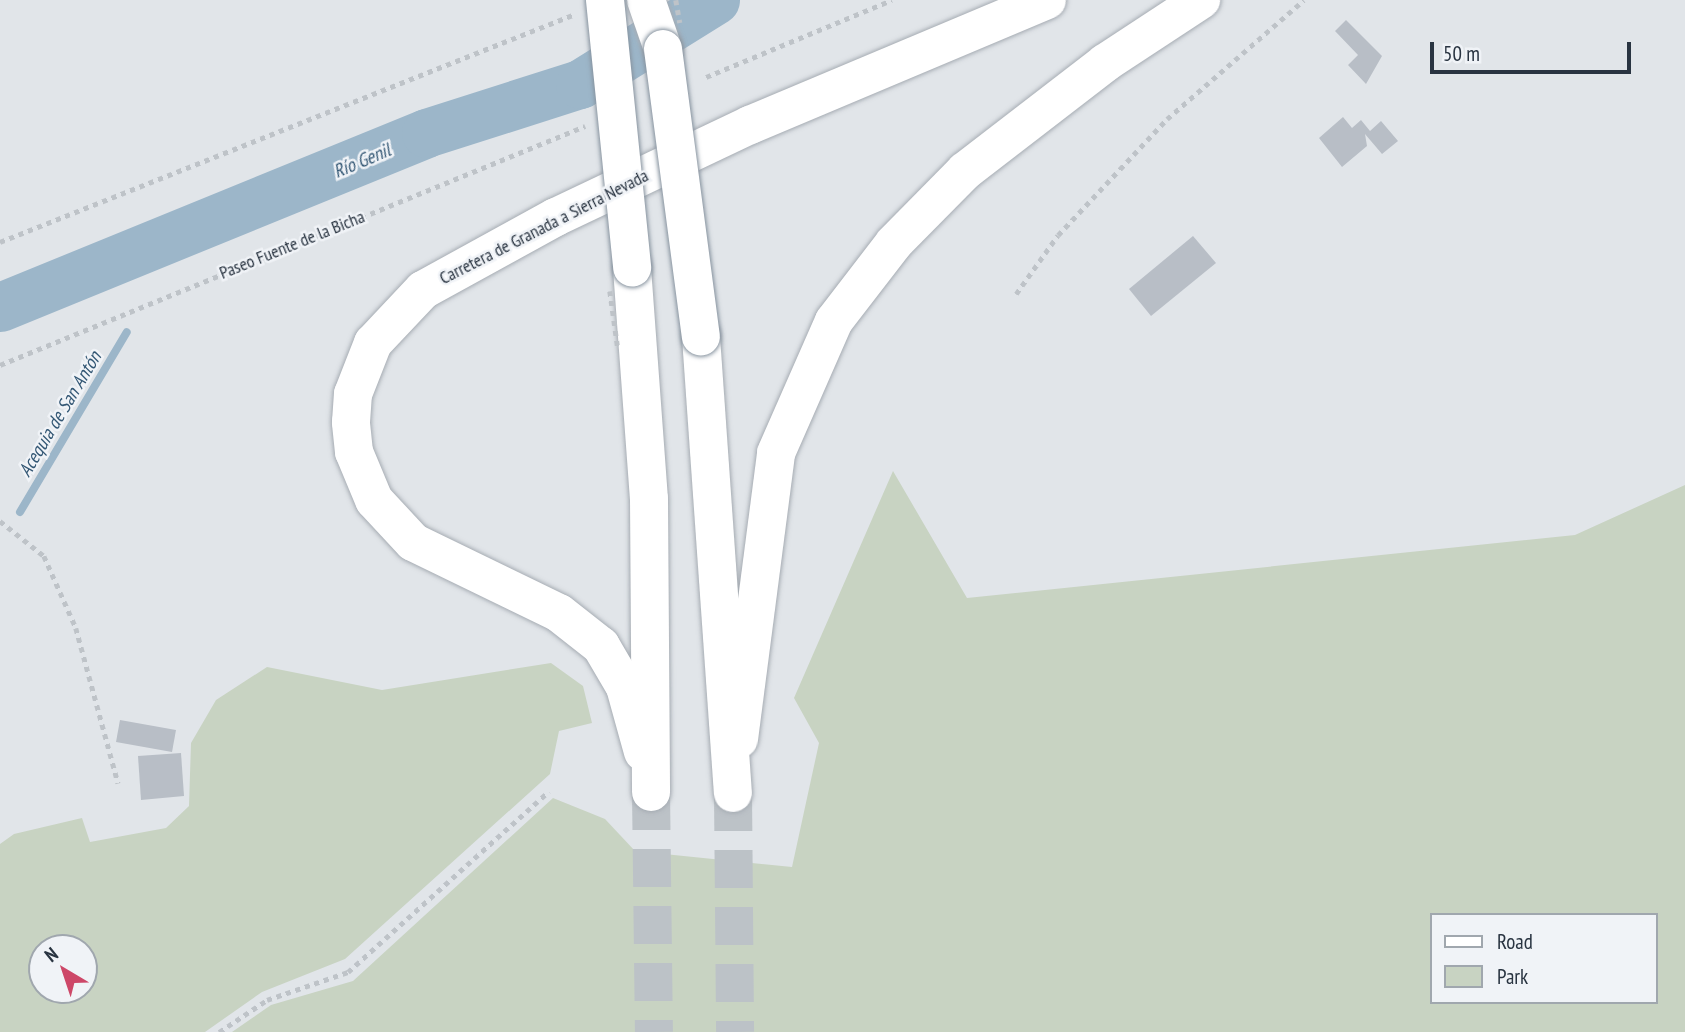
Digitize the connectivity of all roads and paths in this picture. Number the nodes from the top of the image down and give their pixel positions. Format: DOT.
graph roads {
  1 [pos="646,0"];
  2 [pos="662,0"];
  3 [pos="892,0"];
  4 [pos="1047,0"];
  5 [pos="1201,0"];
  6 [pos="1304,0"];
  7 [pos="596,5"];
  8 [pos="663,49"];
  9 [pos="706,77"];
  10 [pos="585,126"];
  11 [pos="0,242"];
  12 [pos="1016,294"];
  13 [pos="0,365"];
  14 [pos="0,521"];
  15 [pos="118,783"];
  16 [pos="548,791"];
  17 [pos="219,1032"];
  1 -- 8 [label="main road"];
  2 -- 8 [label="main road"];
  3 -- 9 [label="path"];
  4 -- 7 [label="main road, Carretera de Granada a Sierra Nevada, bridge"];
  5 -- 8 [label="main road, bridge"];
  6 -- 12 [label="path"];
  7 -- 11 [label="path"];
  10 -- 13 [label="path, Paseo Fuente de la Bicha"];
  14 -- 15 [label="path"];
  16 -- 17 [label="path"];
}
